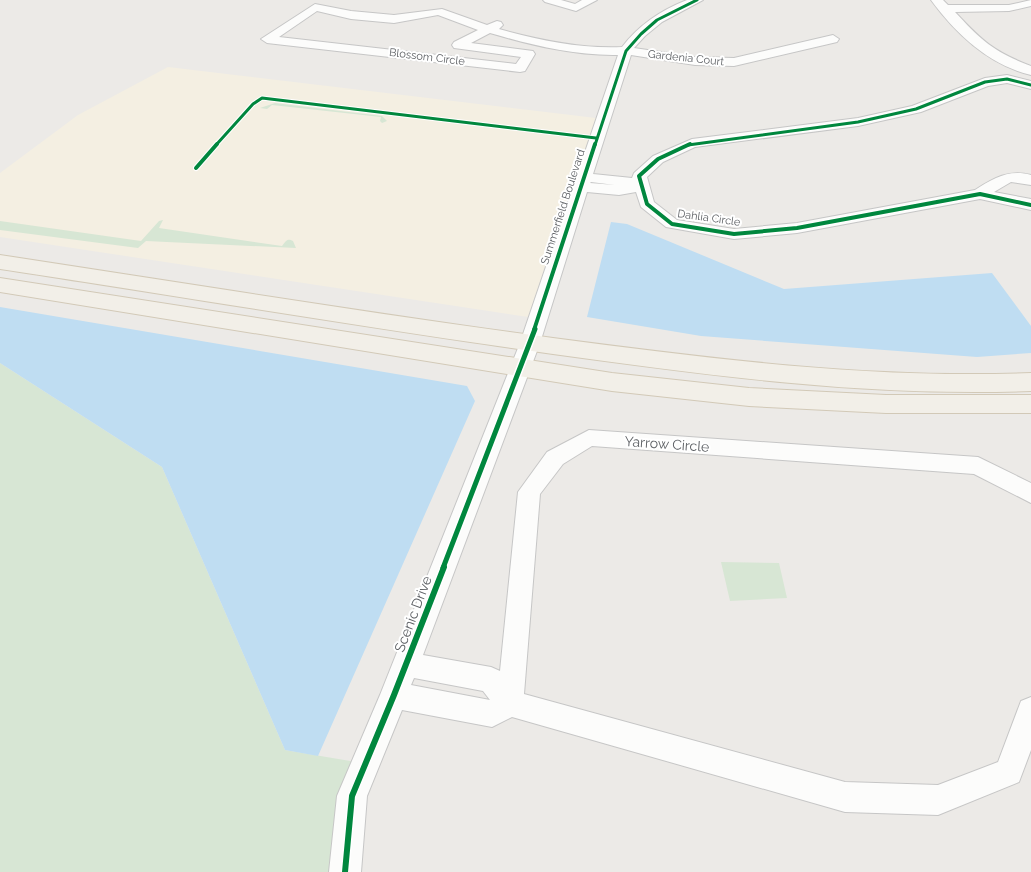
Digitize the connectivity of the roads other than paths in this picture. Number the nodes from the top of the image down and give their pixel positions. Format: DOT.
graph roads {
  1 [pos="549,0"];
  2 [pos="591,0"];
  3 [pos="697,0"];
  4 [pos="320,4"];
  5 [pos="941,4"];
  6 [pos="1030,4"];
  7 [pos="494,26"];
  8 [pos="833,39"];
  9 [pos="458,45"];
  10 [pos="626,51"];
  11 [pos="432,58"];
  12 [pos="1031,71"];
  13 [pos="1031,85"];
  14 [pos="1031,180"];
  15 [pos="582,182"];
  16 [pos="642,186"];
  17 [pos="980,194"];
  18 [pos="1031,205"];
  19 [pos="0,262"];
  20 [pos="0,285"];
  21 [pos="530,343"];
  22 [pos="521,368"];
  23 [pos="1031,382"];
  24 [pos="1031,404"];
  25 [pos="1031,494"];
  26 [pos="406,664"];
  27 [pos="394,695"];
  28 [pos="510,703"];
  29 [pos="1031,710"];
  30 [pos="345,872"];
  1 -- 2 [label="street"];
  3 -- 10 [label="street, Summerfield Boulevard"];
  4 -- 7 [label="street, Blossom Circle"];
  4 -- 11 [label="street, Blossom Circle"];
  5 -- 6 [label="street"];
  5 -- 12 [label="street"];
  7 -- 9 [label="street, Blossom Circle"];
  7 -- 10 [label="street, Blossom Circle"];
  8 -- 10 [label="street, Gardenia Court"];
  9 -- 11 [label="street"];
  9 -- 11 [label="street, Blossom Circle"];
  10 -- 15 [label="street, Summerfield Boulevard"];
  13 -- 16 [label="street"];
  14 -- 17 [label="street"];
  15 -- 16 [label="street"];
  15 -- 21 [label="street, Summerfield Boulevard"];
  16 -- 17 [label="street, Dahlia Circle"];
  17 -- 18 [label="street, Dahlia Circle"];
  19 -- 21 [label="main road"];
  20 -- 22 [label="main road"];
  21 -- 22 [label="street, Summerfield Boulevard"];
  21 -- 23 [label="main road"];
  22 -- 24 [label="main road"];
  22 -- 26 [label="street, Scenic Drive"];
  25 -- 28 [label="street, Yarrow Circle"];
  26 -- 27 [label="street, Scenic Drive"];
  26 -- 28 [label="street"];
  27 -- 28 [label="street"];
  27 -- 30 [label="street, Scenic Drive"];
  28 -- 29 [label="street"];
}
